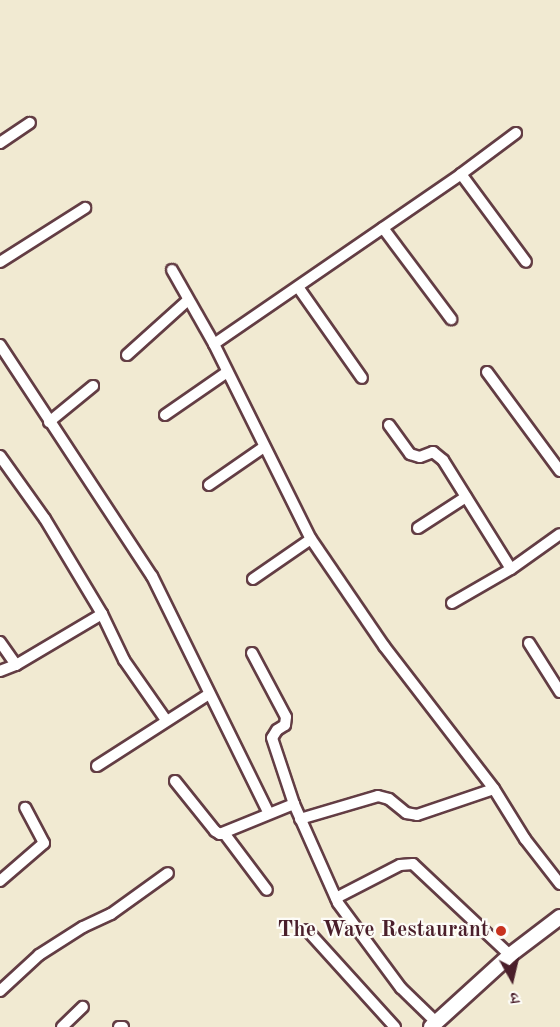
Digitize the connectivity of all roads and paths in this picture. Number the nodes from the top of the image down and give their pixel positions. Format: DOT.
graph roads {
  1 [pos="30,123"];
  2 [pos="516,132"];
  3 [pos="0,143"];
  4 [pos="461,174"];
  5 [pos="85,208"];
  6 [pos="382,228"];
  7 [pos="0,262"];
  8 [pos="526,262"];
  9 [pos="172,270"];
  10 [pos="298,287"];
  11 [pos="188,300"];
  12 [pos="451,319"];
  13 [pos="214,344"];
  14 [pos="0,345"];
  15 [pos="127,355"];
  16 [pos="227,372"];
  17 [pos="487,372"];
  18 [pos="362,378"];
  19 [pos="93,386"];
  20 [pos="165,415"];
  21 [pos="49,422"];
  22 [pos="388,425"];
  23 [pos="264,447"];
  24 [pos="0,456"];
  25 [pos="560,471"];
  26 [pos="209,485"];
  27 [pos="466,497"];
  28 [pos="418,528"];
  29 [pos="560,534"];
  30 [pos="311,539"];
  31 [pos="511,569"];
  32 [pos="253,579"];
  33 [pos="452,603"];
  34 [pos="102,614"];
  35 [pos="0,642"];
  36 [pos="529,643"];
  37 [pos="252,653"];
  38 [pos="16,665"];
  39 [pos="0,671"];
  40 [pos="560,692"];
  41 [pos="209,694"];
  42 [pos="166,720"];
  43 [pos="97,766"];
  44 [pos="175,782"];
  45 [pos="494,789"];
  46 [pos="294,804"];
  47 [pos="25,808"];
  48 [pos="268,812"];
  49 [pos="300,819"];
  50 [pos="224,833"];
  51 [pos="168,873"];
  52 [pos="0,881"];
  53 [pos="560,884"];
  54 [pos="267,890"];
  55 [pos="336,898"];
  56 [pos="560,917"];
  57 [pos="307,930"];
  58 [pos="510,955"];
  59 [pos="0,992"];
  60 [pos="83,1007"];
  61 [pos="433,1024"];
  62 [pos="62,1027"];
  63 [pos="395,1027"];
  1 -- 3 [label="street"];
  2 -- 4 [label="street"];
  4 -- 6 [label="street"];
  4 -- 8 [label="street"];
  5 -- 7 [label="street"];
  6 -- 10 [label="street"];
  6 -- 12 [label="street"];
  9 -- 11 [label="street"];
  10 -- 13 [label="street"];
  10 -- 18 [label="street"];
  11 -- 13 [label="street"];
  11 -- 15 [label="street"];
  13 -- 16 [label="street"];
  14 -- 21 [label="street"];
  16 -- 20 [label="street"];
  16 -- 23 [label="street"];
  17 -- 25 [label="street"];
  19 -- 21 [label="street"];
  21 -- 41 [label="street"];
  22 -- 27 [label="street"];
  23 -- 26 [label="street"];
  23 -- 30 [label="street"];
  24 -- 34 [label="street"];
  27 -- 28 [label="street"];
  27 -- 31 [label="street"];
  29 -- 31 [label="street"];
  30 -- 32 [label="street"];
  30 -- 45 [label="street"];
  31 -- 33 [label="street"];
  34 -- 38 [label="street"];
  34 -- 42 [label="street"];
  35 -- 38 [label="street"];
  36 -- 40 [label="street"];
  37 -- 46 [label="street"];
  38 -- 39 [label="street"];
  41 -- 42 [label="street"];
  41 -- 48 [label="street"];
  42 -- 43 [label="street"];
  44 -- 50 [label="street"];
  45 -- 49 [label="street"];
  45 -- 53 [label="street"];
  46 -- 48 [label="street"];
  46 -- 49 [label="street"];
  47 -- 52 [label="street"];
  48 -- 50 [label="street"];
  49 -- 55 [label="street"];
  50 -- 54 [label="street"];
  51 -- 59 [label="street"];
  55 -- 58 [label="street"];
  55 -- 61 [label="street"];
  56 -- 58 [label="main road"];
  57 -- 63 [label="street"];
  58 -- 61 [label="main road"];
  60 -- 62 [label="street"];
}
